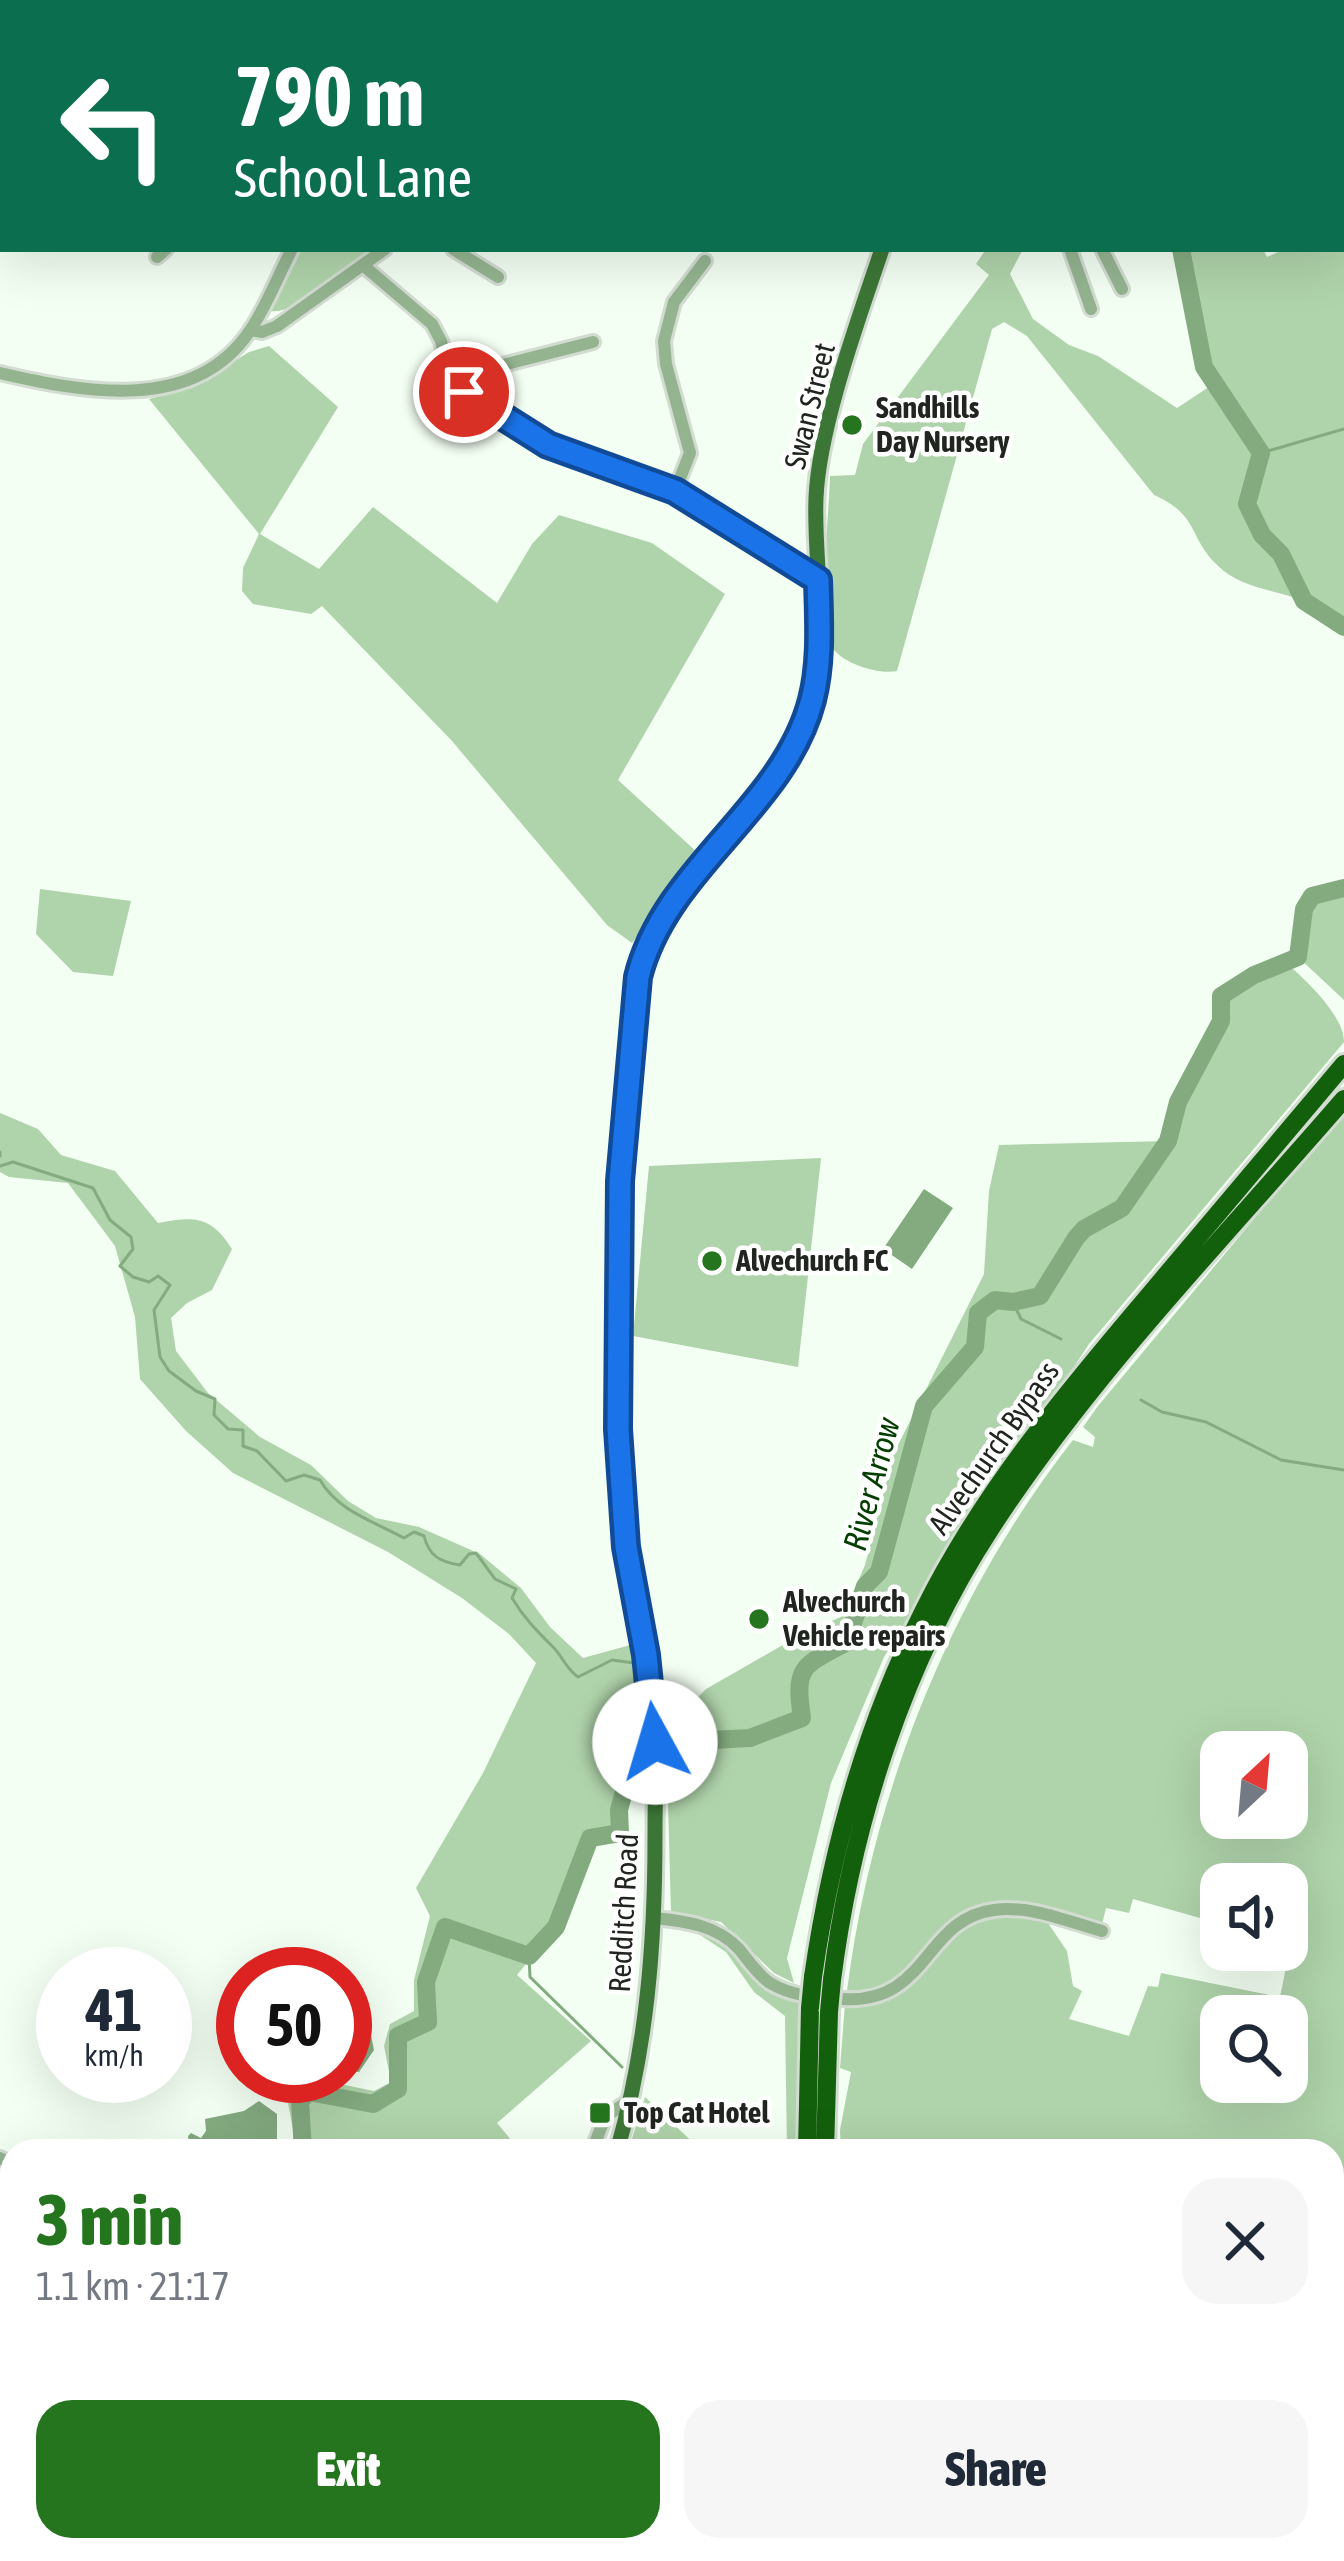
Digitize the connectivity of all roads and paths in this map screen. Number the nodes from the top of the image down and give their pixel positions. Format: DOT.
graph roads {
  1 [pos="290,252"];
  2 [pos="381,252"];
  3 [pos="459,252"];
  4 [pos="881,252"];
  5 [pos="1073,252"];
  6 [pos="1104,252"];
  7 [pos="705,261"];
  8 [pos="364,266"];
  9 [pos="498,277"];
  10 [pos="1122,289"];
  11 [pos="1091,309"];
  12 [pos="251,330"];
  13 [pos="593,342"];
  14 [pos="0,373"];
  15 [pos="471,397"];
  16 [pos="675,491"];
  17 [pos="818,580"];
  18 [pos="1344,1064"];
  19 [pos="1344,1099"];
  20 [pos="654,1918"];
  21 [pos="1102,1931"];
  22 [pos="823,1978"];
  23 [pos="820,2010"];
  24 [pos="630,2100"];
  25 [pos="597,2139"];
  26 [pos="620,2139"];
  27 [pos="808,2139"];
  28 [pos="825,2139"];
  1 -- 12 [label="street"];
  2 -- 8 [label="street"];
  3 -- 9 [label="street"];
  4 -- 17 [label="main road, Swan Street"];
  5 -- 11 [label="street"];
  6 -- 10 [label="street"];
  7 -- 16 [label="street"];
  8 -- 12 [label="street"];
  8 -- 15 [label="street"];
  12 -- 14 [label="street"];
  13 -- 15 [label="street"];
  15 -- 16 [label="street"];
  16 -- 17 [label="street"];
  17 -- 20 [label="main road, Redditch Road"];
  18 -- 22 [label="highway, Alvechurch Bypass"];
  19 -- 22 [label="highway, Alvechurch Bypass"];
  20 -- 21 [label="street"];
  20 -- 24 [label="main road, Redditch Road"];
  22 -- 23 [label="highway, Alvechurch Bypass, bridge"];
  23 -- 27 [label="highway, Alvechurch Bypass"];
  23 -- 28 [label="highway, Alvechurch Bypass"];
  24 -- 25 [label="street"];
  24 -- 26 [label="main road, Redditch Road"];
}
